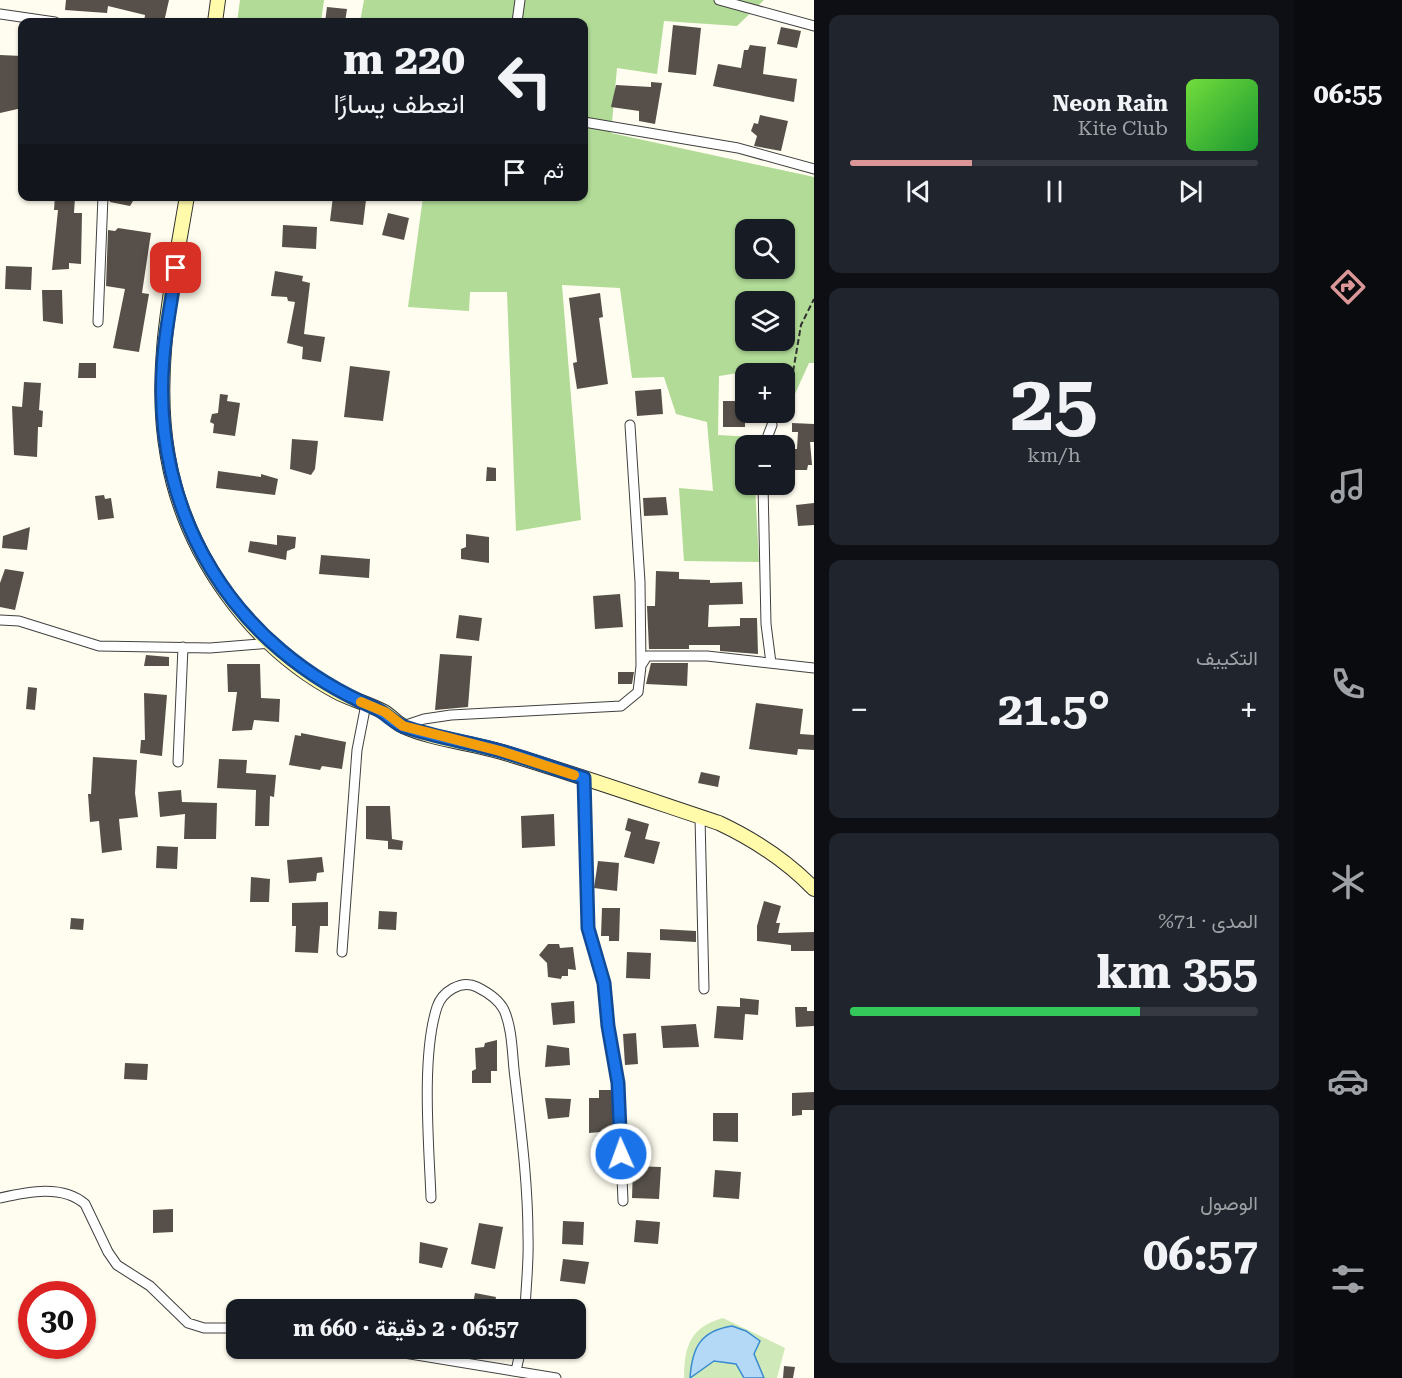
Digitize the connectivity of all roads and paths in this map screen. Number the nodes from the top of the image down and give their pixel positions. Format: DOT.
graph roads {
  1 [pos="218,0"];
  2 [pos="520,0"];
  3 [pos="719,0"];
  4 [pos="0,14"];
  5 [pos="28,18"];
  6 [pos="216,18"];
  7 [pos="518,18"];
  8 [pos="814,26"];
  9 [pos="588,123"];
  10 [pos="814,169"];
  11 [pos="104,201"];
  12 [pos="186,201"];
  13 [pos="814,299"];
  14 [pos="98,322"];
  15 [pos="795,363"];
  16 [pos="630,425"];
  17 [pos="772,425"];
  18 [pos="768,435"];
  19 [pos="763,495"];
  20 [pos="0,620"];
  21 [pos="271,643"];
  22 [pos="183,647"];
  23 [pos="771,663"];
  24 [pos="642,666"];
  25 [pos="814,668"];
  26 [pos="366,705"];
  27 [pos="403,726"];
  28 [pos="178,762"];
  29 [pos="584,778"];
  30 [pos="700,817"];
  31 [pos="814,889"];
  32 [pos="342,952"];
  33 [pos="704,989"];
  34 [pos="0,1198"];
  35 [pos="431,1198"];
  36 [pos="623,1201"];
  37 [pos="525,1299"];
  38 [pos="226,1328"];
  39 [pos="442,1359"];
  40 [pos="519,1359"];
  41 [pos="516,1371"];
  42 [pos="556,1378"];
  1 -- 6 [label="main road"];
  2 -- 7 [label="street"];
  3 -- 8 [label="street"];
  4 -- 5 [label="street"];
  9 -- 10 [label="street"];
  11 -- 14 [label="street"];
  12 -- 21 [label="main road"];
  13 -- 15 [label="path"];
  16 -- 24 [label="street"];
  17 -- 18 [label="street"];
  19 -- 23 [label="street"];
  20 -- 22 [label="street"];
  21 -- 22 [label="street"];
  21 -- 26 [label="main road"];
  22 -- 28 [label="street"];
  23 -- 24 [label="street"];
  23 -- 25 [label="street"];
  24 -- 27 [label="street"];
  26 -- 27 [label="main road"];
  26 -- 32 [label="street"];
  27 -- 29 [label="main road"];
  29 -- 30 [label="main road"];
  29 -- 36 [label="street"];
  30 -- 31 [label="main road"];
  30 -- 33 [label="street"];
  34 -- 38 [label="street"];
  35 -- 37 [label="street"];
  39 -- 41 [label="street"];
  40 -- 41 [label="street"];
  41 -- 42 [label="street"];
}
